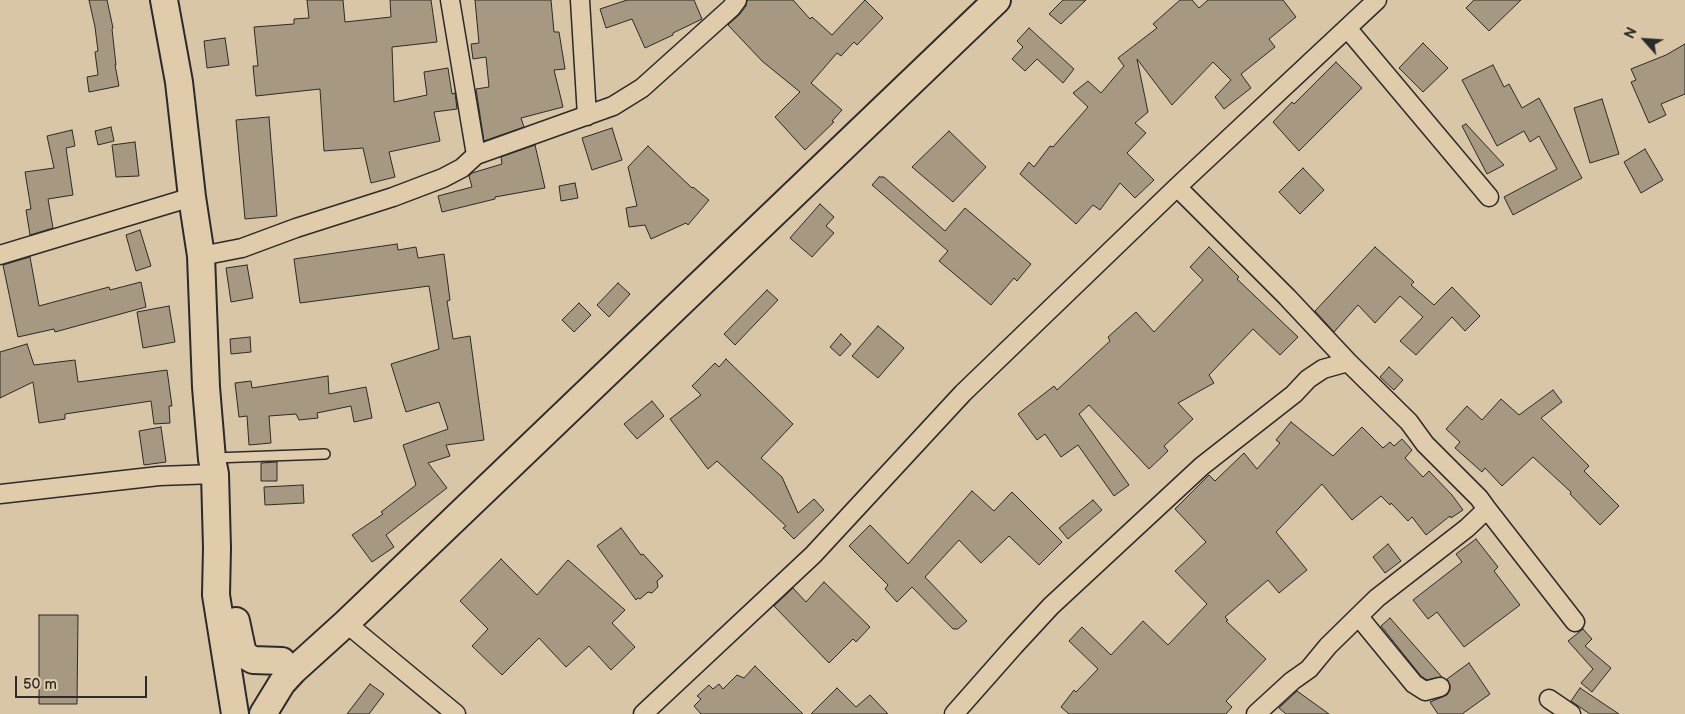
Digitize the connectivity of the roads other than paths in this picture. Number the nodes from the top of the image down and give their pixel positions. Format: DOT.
graph roads {
  1 [pos="164,0"];
  2 [pos="450,0"];
  3 [pos="580,0"];
  4 [pos="737,0"];
  5 [pos="976,0"];
  6 [pos="997,0"];
  7 [pos="1378,0"];
  8 [pos="1348,28"];
  9 [pos="587,116"];
  10 [pos="476,155"];
  11 [pos="1177,187"];
  12 [pos="192,197"];
  13 [pos="1488,197"];
  14 [pos="769,209"];
  15 [pos="0,255"];
  16 [pos="201,256"];
  17 [pos="1348,362"];
  18 [pos="325,454"];
  19 [pos="213,466"];
  20 [pos="0,494"];
  21 [pos="1487,509"];
  22 [pos="217,548"];
  23 [pos="1359,617"];
  24 [pos="1575,622"];
  25 [pos="346,623"];
  26 [pos="282,661"];
  27 [pos="1440,687"];
  28 [pos="1549,699"];
  29 [pos="235,714"];
  30 [pos="246,714"];
  31 [pos="263,714"];
  32 [pos="456,714"];
  33 [pos="643,714"];
  34 [pos="954,714"];
  35 [pos="1256,714"];
  36 [pos="1571,714"];
  1 -- 12 [label="main road"];
  2 -- 10 [label="street"];
  3 -- 9 [label="street"];
  4 -- 9 [label="street"];
  5 -- 14 [label="main road"];
  6 -- 14 [label="main road"];
  7 -- 8 [label="street"];
  8 -- 11 [label="street"];
  8 -- 13 [label="street"];
  9 -- 10 [label="street"];
  10 -- 16 [label="street"];
  11 -- 17 [label="street"];
  11 -- 33 [label="street"];
  12 -- 15 [label="street"];
  12 -- 16 [label="main road"];
  14 -- 25 [label="main road"];
  14 -- 26 [label="main road"];
  16 -- 19 [label="main road"];
  17 -- 21 [label="street"];
  17 -- 34 [label="street"];
  18 -- 19 [label="lane"];
  19 -- 20 [label="street"];
  19 -- 22 [label="main road"];
  21 -- 23 [label="street"];
  21 -- 24 [label="street"];
  22 -- 26 [label="main road"];
  22 -- 29 [label="main road"];
  23 -- 27 [label="street"];
  23 -- 35 [label="street"];
  25 -- 31 [label="main road"];
  25 -- 32 [label="street"];
  26 -- 30 [label="main road"];
  28 -- 36 [label="street"];
}
